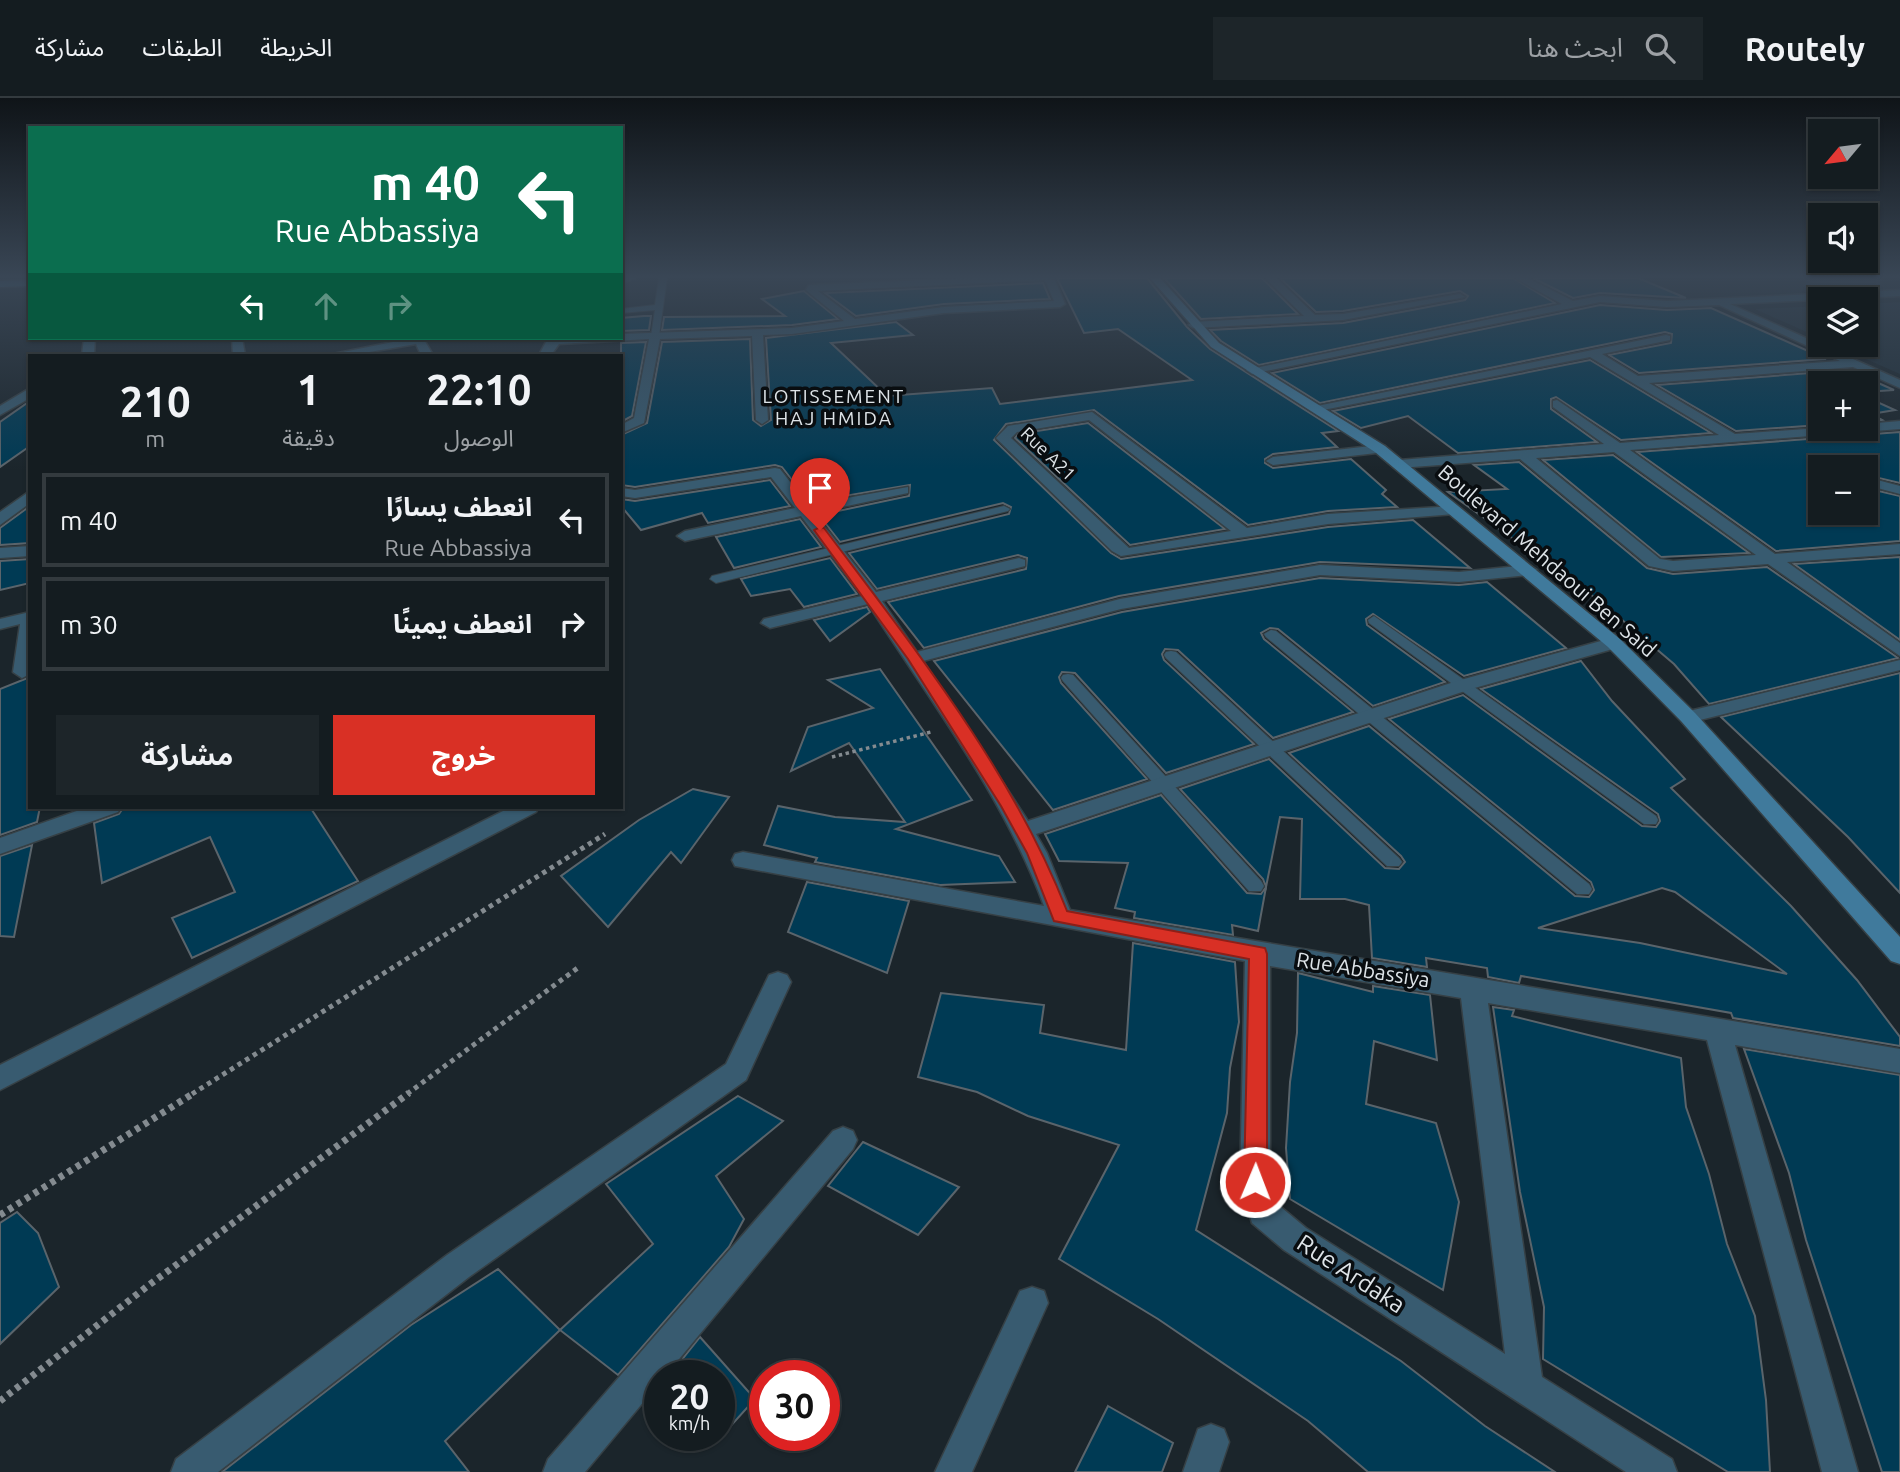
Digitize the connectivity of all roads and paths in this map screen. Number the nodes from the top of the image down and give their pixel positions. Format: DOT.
graph roads {
  1 [pos="387,342"];
  2 [pos="655,342"];
  3 [pos="758,342"];
  4 [pos="1211,342"];
  5 [pos="1387,342"];
  6 [pos="1644,342"];
  7 [pos="1806,342"];
  8 [pos="1590,352"];
  9 [pos="339,354"];
  10 [pos="1853,364"];
  11 [pos="1252,370"];
  12 [pos="1635,380"];
  13 [pos="1900,384"];
  14 [pos="28,393"];
  15 [pos="1557,404"];
  16 [pos="1318,407"];
  17 [pos="0,411"];
  18 [pos="762,420"];
  19 [pos="1900,425"];
  20 [pos="1878,427"];
  21 [pos="623,428"];
  22 [pos="1808,432"];
  23 [pos="1732,438"];
  24 [pos="1620,447"];
  25 [pos="1380,449"];
  26 [pos="1523,454"];
  27 [pos="1273,461"];
  28 [pos="1399,464"];
  29 [pos="1878,484"];
  30 [pos="903,489"];
  31 [pos="1900,490"];
  32 [pos="623,492"];
  33 [pos="28,497"];
  34 [pos="1004,509"];
  35 [pos="804,510"];
  36 [pos="1455,510"];
  37 [pos="0,520"];
  38 [pos="1242,533"];
  39 [pos="685,536"];
  40 [pos="1900,549"];
  41 [pos="28,551"];
  42 [pos="835,551"];
  43 [pos="0,553"];
  44 [pos="1773,558"];
  45 [pos="1019,563"];
  46 [pos="1529,570"];
  47 [pos="716,579"];
  48 [pos="872,598"];
  49 [pos="28,618"];
  50 [pos="1374,620"];
  51 [pos="770,623"];
  52 [pos="0,624"];
  53 [pos="28,632"];
  54 [pos="1271,634"];
  55 [pos="1614,643"];
  56 [pos="1900,650"];
  57 [pos="1171,655"];
  58 [pos="914,658"];
  59 [pos="1900,666"];
  60 [pos="22,673"];
  61 [pos="1068,678"];
  62 [pos="1464,685"];
  63 [pos="1371,716"];
  64 [pos="1688,718"];
  65 [pos="956,726"];
  66 [pos="1271,748"];
  67 [pos="832,757"];
  68 [pos="1163,783"];
  69 [pos="104,809"];
  70 [pos="524,809"];
  71 [pos="1650,820"];
  72 [pos="1024,831"];
  73 [pos="605,834"];
  74 [pos="0,846"];
  75 [pos="743,859"];
  76 [pos="1393,862"];
  77 [pos="1255,886"];
  78 [pos="1583,890"];
  79 [pos="1060,916"];
  80 [pos="1258,954"];
  81 [pos="1900,954"];
  82 [pos="579,967"];
  83 [pos="778,982"];
  84 [pos="1474,988"];
  85 [pos="1717,1029"];
  86 [pos="1900,1061"];
  87 [pos="0,1078"];
  88 [pos="843,1140"];
  89 [pos="0,1215"];
  90 [pos="1032,1303"];
  91 [pos="1526,1387"];
  92 [pos="0,1401"];
  93 [pos="189,1472"];
  94 [pos="561,1472"];
  95 [pos="953,1472"];
  96 [pos="1659,1472"];
  97 [pos="1840,1472"];
  1 -- 9 [label="street"];
  2 -- 21 [label="street"];
  3 -- 18 [label="street"];
  4 -- 11 [label="street, Boulevard Mehdaoui Ben Said"];
  5 -- 11 [label="street"];
  6 -- 8 [label="street"];
  7 -- 10 [label="street"];
  8 -- 12 [label="street"];
  8 -- 16 [label="street"];
  10 -- 12 [label="street"];
  10 -- 13 [label="street"];
  11 -- 16 [label="street, Boulevard Mehdaoui Ben Said"];
  12 -- 23 [label="street"];
  14 -- 17 [label="street"];
  15 -- 24 [label="street"];
  16 -- 25 [label="street, Boulevard Mehdaoui Ben Said"];
  19 -- 20 [label="street"];
  22 -- 23 [label="street"];
  23 -- 24 [label="street"];
  24 -- 26 [label="street"];
  24 -- 44 [label="street"];
  25 -- 27 [label="street"];
  25 -- 28 [label="street, Boulevard Mehdaoui Ben Said"];
  26 -- 28 [label="street"];
  26 -- 44 [label="street"];
  28 -- 36 [label="street, Boulevard Mehdaoui Ben Said"];
  29 -- 31 [label="street"];
  30 -- 35 [label="street"];
  32 -- 35 [label="street"];
  33 -- 37 [label="street"];
  34 -- 42 [label="lane"];
  35 -- 39 [label="street"];
  35 -- 42 [label="street"];
  36 -- 38 [label="street, Rue A21"];
  36 -- 46 [label="street, Boulevard Mehdaoui Ben Said"];
  38 -- 38 [label="street, Rue A21"];
  40 -- 44 [label="street"];
  41 -- 43 [label="street"];
  42 -- 47 [label="lane"];
  42 -- 48 [label="street"];
  44 -- 56 [label="street"];
  45 -- 48 [label="street"];
  46 -- 55 [label="street, Boulevard Mehdaoui Ben Said"];
  46 -- 58 [label="street"];
  48 -- 51 [label="street"];
  48 -- 58 [label="street"];
  49 -- 52 [label="street"];
  50 -- 62 [label="lane"];
  53 -- 60 [label="street"];
  54 -- 63 [label="lane"];
  55 -- 62 [label="street"];
  55 -- 64 [label="street, Boulevard Mehdaoui Ben Said"];
  57 -- 66 [label="lane"];
  58 -- 65 [label="street"];
  59 -- 64 [label="street"];
  61 -- 68 [label="lane"];
  62 -- 63 [label="street"];
  62 -- 71 [label="lane"];
  63 -- 66 [label="street"];
  63 -- 78 [label="lane"];
  64 -- 81 [label="street, Boulevard Mehdaoui Ben Said"];
  65 -- 67 [label="path"];
  65 -- 72 [label="street"];
  66 -- 68 [label="street"];
  66 -- 76 [label="lane"];
  68 -- 72 [label="street"];
  68 -- 77 [label="lane"];
  69 -- 74 [label="street"];
  70 -- 87 [label="street"];
  72 -- 79 [label="street"];
  73 -- 89 [label="path"];
  75 -- 79 [label="street, Rue Abbassiya"];
  79 -- 80 [label="street, Rue Abbassiya"];
  80 -- 84 [label="street, Rue Abbassiya"];
  80 -- 91 [label="street, Rue Ardaka"];
  82 -- 92 [label="path"];
  83 -- 93 [label="street"];
  84 -- 85 [label="street, Rue Abbassiya"];
  84 -- 91 [label="street"];
  85 -- 86 [label="street, Rue Abbassiya"];
  85 -- 97 [label="street"];
  88 -- 94 [label="street"];
  90 -- 95 [label="street"];
  91 -- 96 [label="street, Rue Ardaka"];
}
